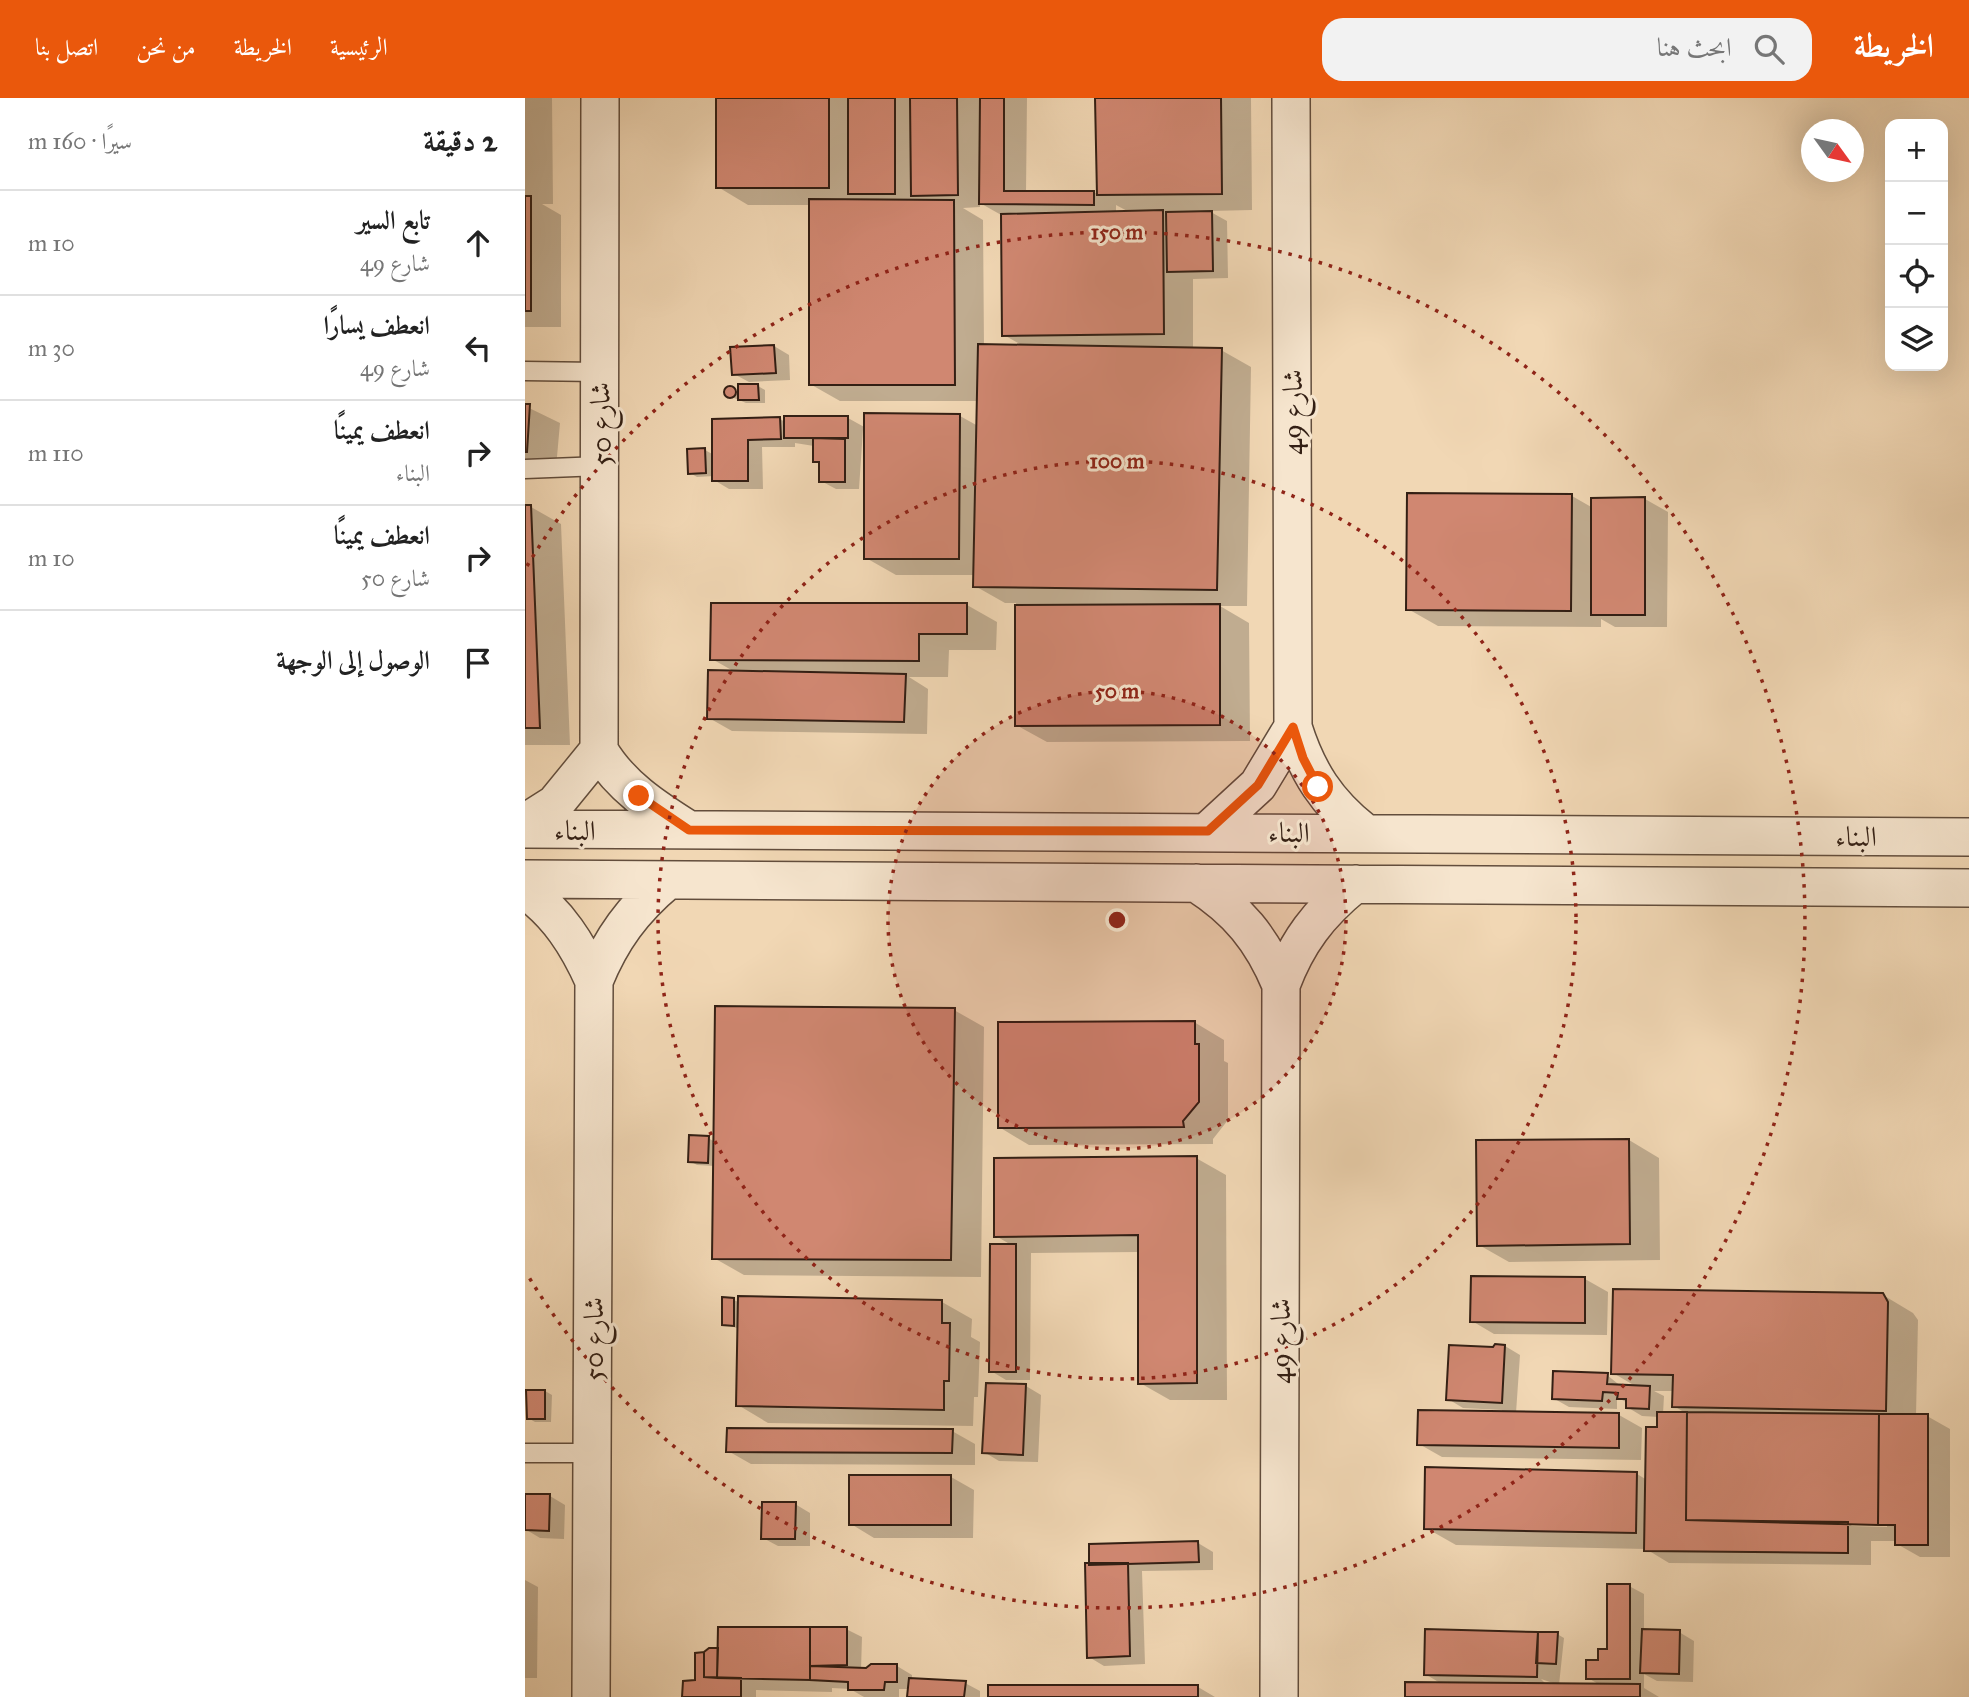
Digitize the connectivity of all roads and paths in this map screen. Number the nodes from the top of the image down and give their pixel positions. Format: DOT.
graph roads {
  1 [pos="600,98"];
  2 [pos="1291,98"];
  3 [pos="525,371"];
  4 [pos="599,372"];
  5 [pos="601,466"];
  6 [pos="525,469"];
  7 [pos="1293,727"];
  8 [pos="599,750"];
  9 [pos="1969,808"];
  10 [pos="525,823"];
  11 [pos="525,829"];
  12 [pos="689,830"];
  13 [pos="1208,831"];
  14 [pos="1364,832"];
  15 [pos="1933,836"];
  16 [pos="1969,837"];
  17 [pos="525,879"];
  18 [pos="668,880"];
  19 [pos="1196,883"];
  20 [pos="1355,884"];
  21 [pos="1931,887"];
  22 [pos="1969,888"];
  23 [pos="525,890"];
  24 [pos="1969,917"];
  25 [pos="594,981"];
  26 [pos="1281,985"];
  27 [pos="525,1453"];
  28 [pos="592,1453"];
  29 [pos="591,1697"];
  30 [pos="1279,1697"];
  1 -- 4 [label="street, شارع 50"];
  2 -- 7 [label="street, شارع 49"];
  3 -- 4 [label="lane"];
  4 -- 5 [label="street, شارع 50"];
  5 -- 6 [label="lane"];
  5 -- 8 [label="street, شارع 50"];
  7 -- 13 [label="street"];
  7 -- 14 [label="street, شارع 49"];
  8 -- 10 [label="street"];
  8 -- 12 [label="street"];
  9 -- 15 [label="street"];
  11 -- 12 [label="street, البناء"];
  12 -- 13 [label="street, البناء"];
  13 -- 14 [label="street, البناء"];
  14 -- 15 [label="street, البناء"];
  15 -- 16 [label="street, البناء"];
  17 -- 18 [label="street, البناء"];
  18 -- 19 [label="street, البناء"];
  18 -- 25 [label="street, شارع 50"];
  19 -- 20 [label="street, البناء"];
  19 -- 26 [label="street, شارع 49"];
  20 -- 21 [label="street, البناء"];
  20 -- 26 [label="street, شارع 49"];
  21 -- 22 [label="street, البناء"];
  21 -- 24 [label="street"];
  23 -- 25 [label="street, شارع 50"];
  25 -- 28 [label="street, شارع 50"];
  26 -- 30 [label="street, شارع 49"];
  27 -- 28 [label="lane"];
  28 -- 29 [label="street, شارع 50"];
}
